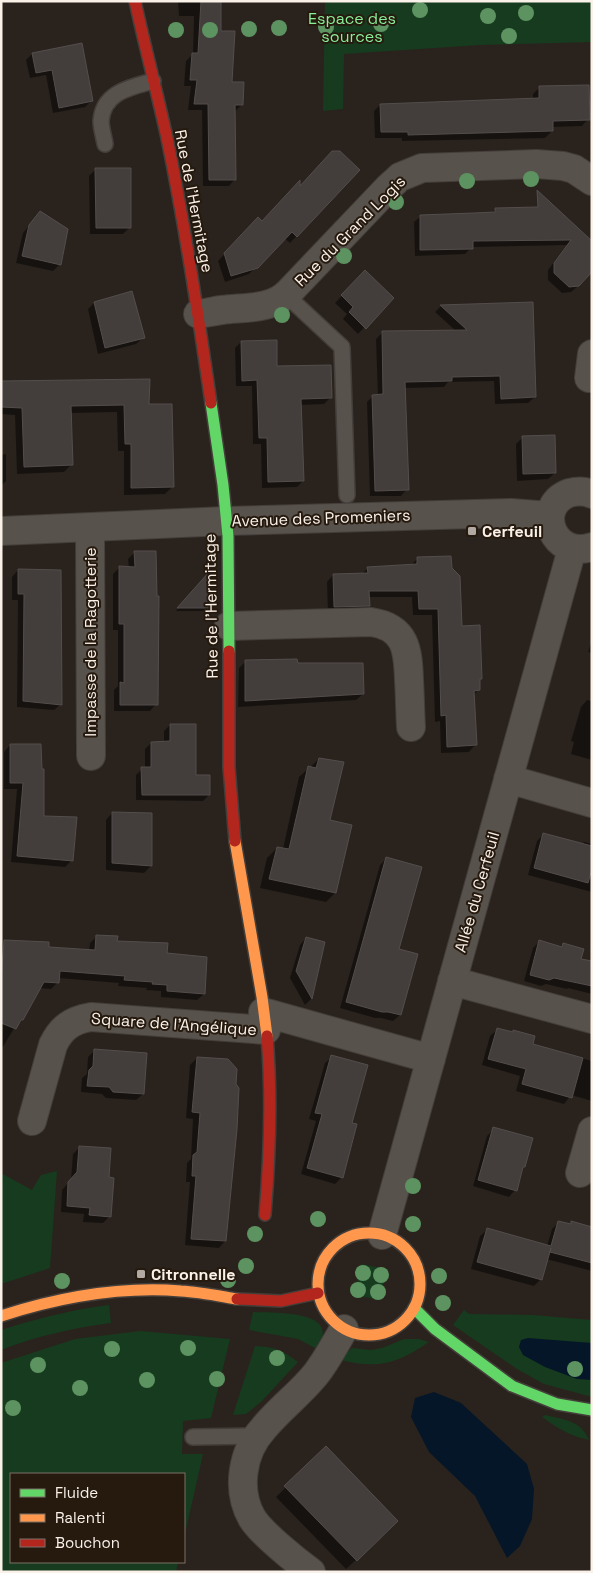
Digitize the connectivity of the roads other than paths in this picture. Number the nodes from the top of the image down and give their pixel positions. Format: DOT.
graph roads {
  1 [pos="135,1"];
  2 [pos="153,81"];
  3 [pos="106,144"];
  4 [pos="592,182"];
  5 [pos="286,295"];
  6 [pos="198,314"];
  7 [pos="592,494"];
  8 [pos="347,495"];
  9 [pos="550,516"];
  10 [pos="226,521"];
  11 [pos="90,528"];
  12 [pos="1,531"];
  13 [pos="582,548"];
  14 [pos="229,626"];
  15 [pos="411,727"];
  16 [pos="91,756"];
  17 [pos="508,779"];
  18 [pos="592,803"];
  19 [pos="452,981"];
  20 [pos="592,1019"];
  21 [pos="264,1021"];
  22 [pos="431,1059"];
  23 [pos="32,1121"];
  24 [pos="592,1131"];
  25 [pos="580,1174"];
  26 [pos="265,1215"];
  27 [pos="382,1235"];
  28 [pos="318,1293"];
  29 [pos="414,1308"];
  30 [pos="1,1316"];
  31 [pos="344,1328"];
  32 [pos="592,1410"];
  33 [pos="257,1436"];
  34 [pos="193,1437"];
  35 [pos="311,1572"];
  1 -- 2 [label="street, Rue de l'Hermitage"];
  2 -- 3 [label="lane"];
  2 -- 6 [label="street, Rue de l'Hermitage"];
  4 -- 5 [label="street, Rue du Grand Logis"];
  5 -- 6 [label="street, Rue du Grand Logis"];
  5 -- 8 [label="lane"];
  6 -- 10 [label="street, Rue de l'Hermitage"];
  7 -- 9 [label="street"];
  9 -- 10 [label="street, Avenue des Promeniers"];
  9 -- 13 [label="street"];
  10 -- 11 [label="street, Avenue des Promeniers"];
  10 -- 14 [label="street, Rue de l'Hermitage"];
  11 -- 12 [label="street, Avenue des Promeniers"];
  11 -- 16 [label="street, Impasse de la Ragotterie"];
  13 -- 17 [label="street, Allée du Cerfeuil"];
  14 -- 15 [label="street"];
  14 -- 21 [label="street, Rue de l'Hermitage"];
  17 -- 18 [label="street"];
  17 -- 19 [label="street, Allée du Cerfeuil"];
  19 -- 20 [label="street"];
  19 -- 22 [label="street, Allée du Cerfeuil"];
  21 -- 22 [label="street, Square de l'Angélique"];
  21 -- 23 [label="street, Square de l'Angélique"];
  21 -- 26 [label="street, Rue de l'Hermitage"];
  22 -- 27 [label="street, Allée du Cerfeuil"];
  24 -- 25 [label="street"];
  27 -- 28 [label="street"];
  27 -- 29 [label="street"];
  28 -- 30 [label="street"];
  28 -- 31 [label="street"];
  29 -- 31 [label="street"];
  29 -- 32 [label="street"];
  31 -- 33 [label="street"];
  33 -- 34 [label="lane"];
  33 -- 35 [label="street"];
}
